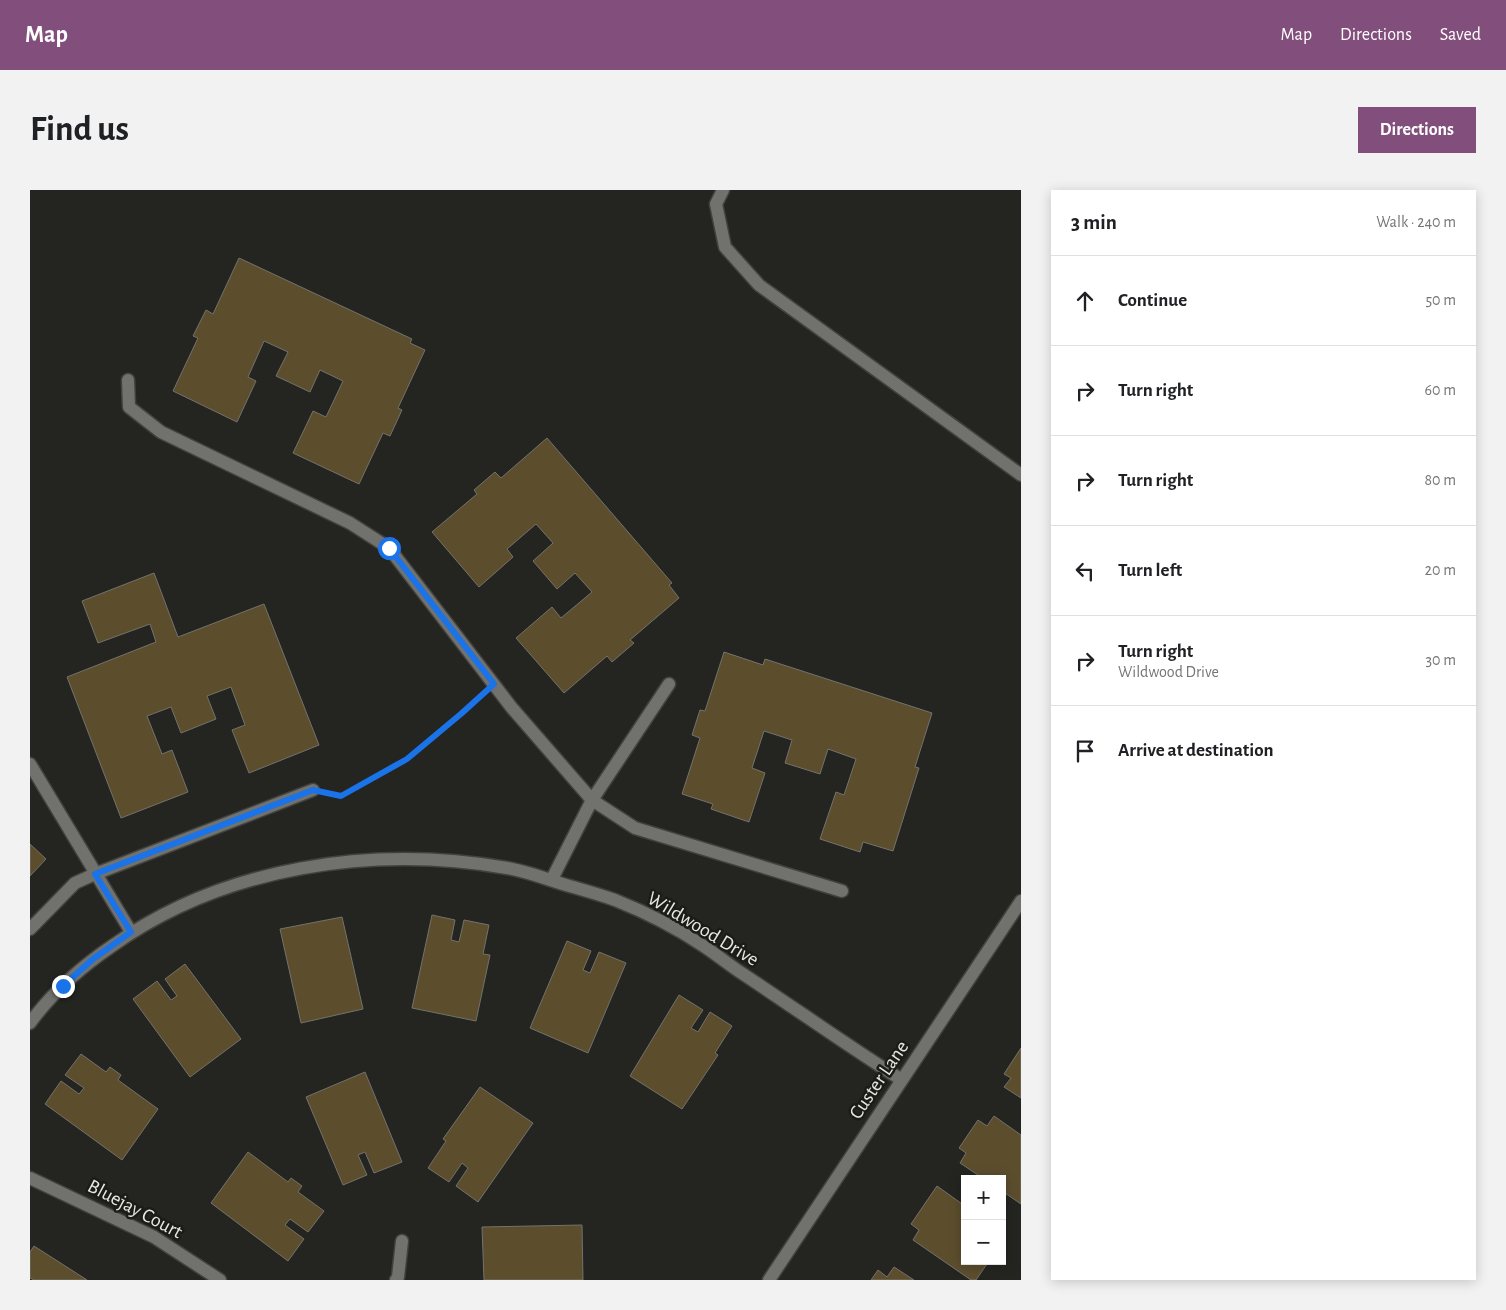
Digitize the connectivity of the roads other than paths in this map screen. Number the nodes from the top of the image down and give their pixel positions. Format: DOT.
graph roads {
  1 [pos="723,190"];
  2 [pos="128,380"];
  3 [pos="1021,475"];
  4 [pos="668,684"];
  5 [pos="30,764"];
  6 [pos="313,790"];
  7 [pos="592,800"];
  8 [pos="95,874"];
  9 [pos="552,879"];
  10 [pos="842,890"];
  11 [pos="1021,901"];
  12 [pos="30,929"];
  13 [pos="131,932"];
  14 [pos="30,1023"];
  15 [pos="902,1080"];
  16 [pos="30,1178"];
  17 [pos="402,1241"];
  18 [pos="220,1280"];
  19 [pos="396,1280"];
  20 [pos="769,1280"];
  1 -- 3 [label="street"];
  2 -- 7 [label="street"];
  4 -- 7 [label="street"];
  5 -- 8 [label="street"];
  6 -- 8 [label="street"];
  7 -- 9 [label="street"];
  7 -- 10 [label="street"];
  8 -- 12 [label="street"];
  8 -- 13 [label="street"];
  9 -- 13 [label="street, Wildwood Drive"];
  9 -- 15 [label="street, Wildwood Drive"];
  11 -- 15 [label="street, Custer Lane"];
  13 -- 14 [label="street, Wildwood Drive"];
  15 -- 20 [label="street, Custer Lane"];
  16 -- 18 [label="street, Bluejay Court"];
  17 -- 19 [label="street"];
}
